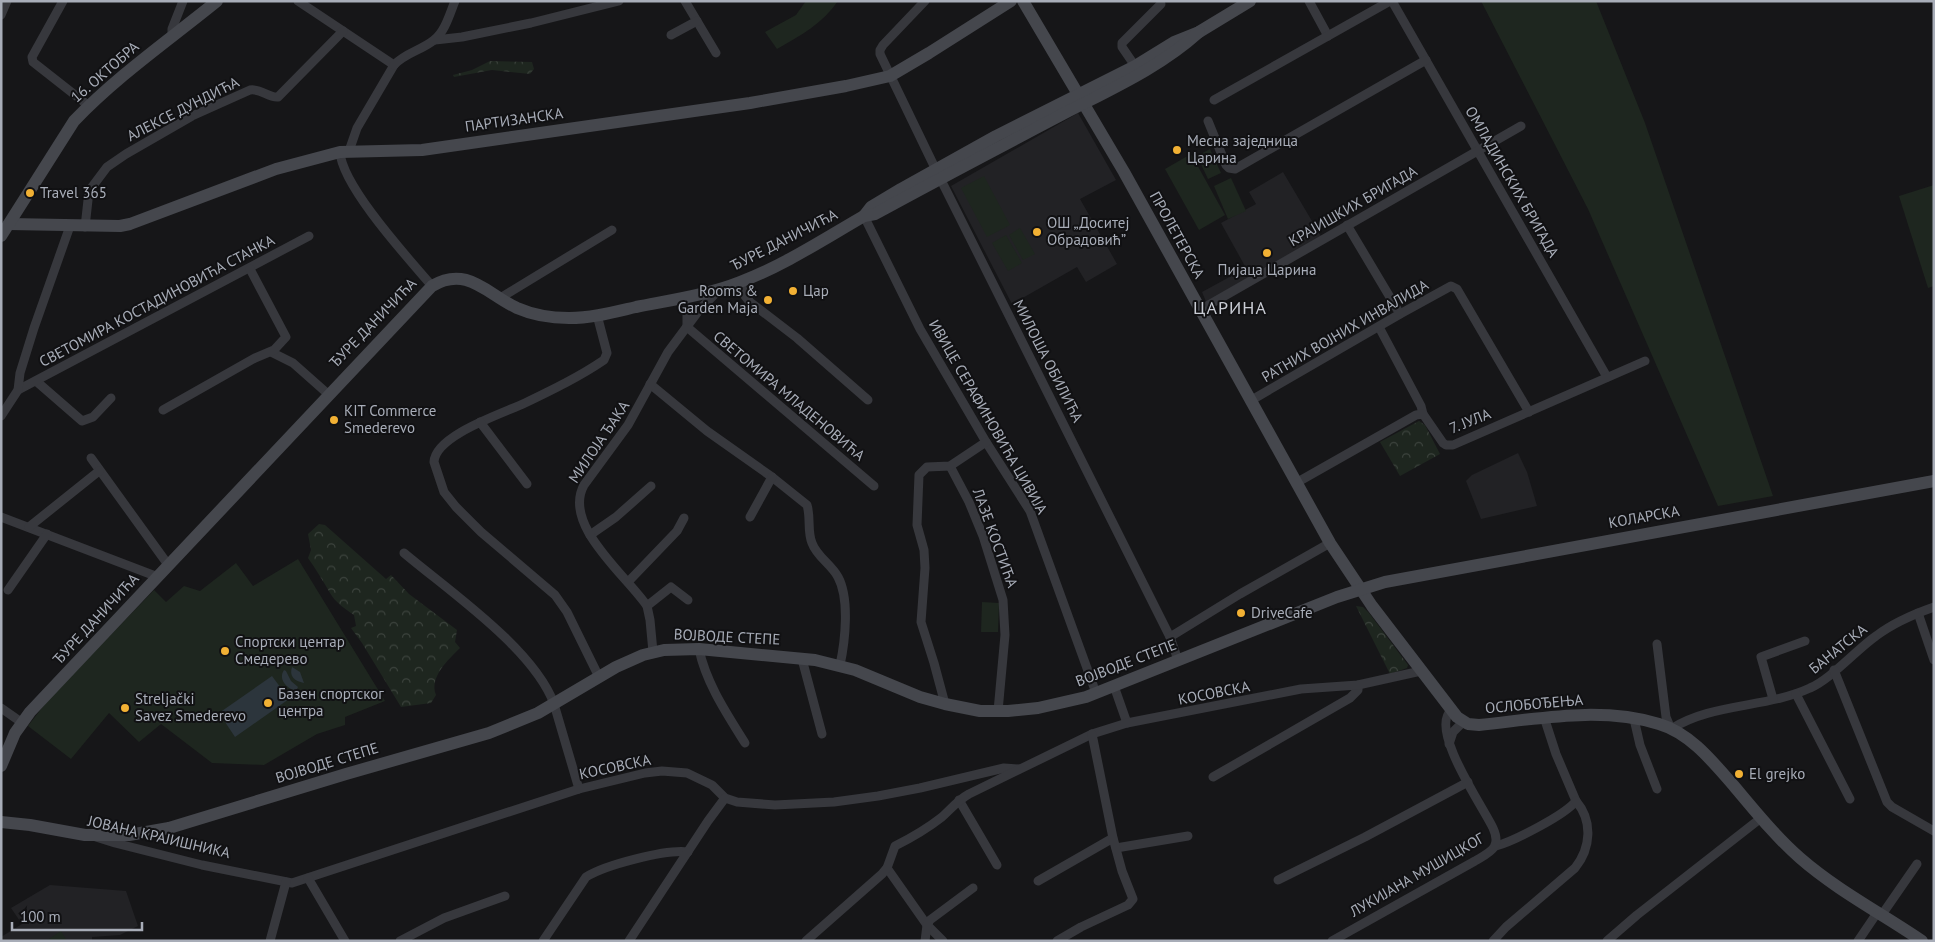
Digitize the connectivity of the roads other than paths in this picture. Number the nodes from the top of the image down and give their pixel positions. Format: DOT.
graph roads {
  1 [pos="7,1"];
  2 [pos="63,1"];
  3 [pos="183,1"];
  4 [pos="218,1"];
  5 [pos="298,1"];
  6 [pos="455,1"];
  7 [pos="619,1"];
  8 [pos="686,1"];
  9 [pos="925,1"];
  10 [pos="1010,1"];
  11 [pos="1023,1"];
  12 [pos="1250,1"];
  13 [pos="1309,1"];
  14 [pos="1391,1"];
  15 [pos="1161,4"];
  16 [pos="1,15"];
  17 [pos="697,21"];
  18 [pos="343,31"];
  19 [pos="1199,32"];
  20 [pos="671,35"];
  21 [pos="1328,36"];
  22 [pos="172,38"];
  23 [pos="435,40"];
  24 [pos="716,53"];
  25 [pos="1426,60"];
  26 [pos="394,65"];
  27 [pos="1135,66"];
  28 [pos="890,76"];
  29 [pos="1081,99"];
  30 [pos="1214,100"];
  31 [pos="89,106"];
  32 [pos="1208,121"];
  33 [pos="1521,126"];
  34 [pos="1478,150"];
  35 [pos="345,152"];
  36 [pos="938,174"];
  37 [pos="864,216"];
  38 [pos="5,223"];
  39 [pos="1347,225"];
  40 [pos="70,226"];
  41 [pos="85,227"];
  42 [pos="612,230"];
  43 [pos="1,236"];
  44 [pos="310,236"];
  45 [pos="250,268"];
  46 [pos="740,282"];
  47 [pos="432,286"];
  48 [pos="721,288"];
  49 [pos="500,298"];
  50 [pos="681,298"];
  51 [pos="1200,310"];
  52 [pos="1400,314"];
  53 [pos="597,315"];
  54 [pos="687,327"];
  55 [pos="1379,327"];
  56 [pos="271,352"];
  57 [pos="1645,361"];
  58 [pos="1607,377"];
  59 [pos="36,381"];
  60 [pos="650,384"];
  61 [pos="18,390"];
  62 [pos="328,394"];
  63 [pos="111,398"];
  64 [pos="868,400"];
  65 [pos="1250,402"];
  66 [pos="163,410"];
  67 [pos="1529,412"];
  68 [pos="1423,414"];
  69 [pos="1,416"];
  70 [pos="480,422"];
  71 [pos="986,442"];
  72 [pos="91,458"];
  73 [pos="950,466"];
  74 [pos="100,471"];
  75 [pos="772,477"];
  76 [pos="1934,481"];
  77 [pos="1296,483"];
  78 [pos="527,484"];
  79 [pos="651,486"];
  80 [pos="874,486"];
  81 [pos="1,517"];
  82 [pos="750,517"];
  83 [pos="684,518"];
  84 [pos="29,527"];
  85 [pos="48,534"];
  86 [pos="590,535"];
  87 [pos="1330,543"];
  88 [pos="404,554"];
  89 [pos="169,566"];
  90 [pos="158,576"];
  91 [pos="628,582"];
  92 [pos="1360,589"];
  93 [pos="8,590"];
  94 [pos="688,600"];
  95 [pos="647,606"];
  96 [pos="1934,607"];
  97 [pos="1918,613"];
  98 [pos="1170,637"];
  99 [pos="1805,641"];
  100 [pos="1657,644"];
  101 [pos="699,649"];
  102 [pos="653,652"];
  103 [pos="802,659"];
  104 [pos="1178,660"];
  105 [pos="1934,660"];
  106 [pos="840,665"];
  107 [pos="1834,670"];
  108 [pos="1422,671"];
  109 [pos="599,677"];
  110 [pos="1358,684"];
  111 [pos="1114,686"];
  112 [pos="1096,693"];
  113 [pos="1796,694"];
  114 [pos="1773,699"];
  115 [pos="554,704"];
  116 [pos="945,704"];
  117 [pos="1,708"];
  118 [pos="998,711"];
  119 [pos="1451,711"];
  120 [pos="1544,717"];
  121 [pos="1634,719"];
  122 [pos="22,722"];
  123 [pos="1463,722"];
  124 [pos="1128,723"];
  125 [pos="1671,729"];
  126 [pos="822,734"];
  127 [pos="1092,734"];
  128 [pos="745,743"];
  129 [pos="1448,744"];
  130 [pos="1,766"];
  131 [pos="1020,769"];
  132 [pos="1213,777"];
  133 [pos="1468,782"];
  134 [pos="579,789"];
  135 [pos="1657,789"];
  136 [pos="725,798"];
  137 [pos="959,800"];
  138 [pos="1850,800"];
  139 [pos="1576,801"];
  140 [pos="1761,818"];
  141 [pos="3,820"];
  142 [pos="1934,831"];
  143 [pos="95,835"];
  144 [pos="1188,836"];
  145 [pos="1113,838"];
  146 [pos="1496,846"];
  147 [pos="1116,848"];
  148 [pos="688,852"];
  149 [pos="1917,864"];
  150 [pos="997,865"];
  151 [pos="887,868"];
  152 [pos="308,878"];
  153 [pos="1038,880"];
  154 [pos="1278,880"];
  155 [pos="286,882"];
  156 [pos="973,888"];
  157 [pos="505,896"];
  158 [pos="1879,914"];
  159 [pos="926,925"];
  160 [pos="1342,938"];
  161 [pos="270,941"];
  162 [pos="345,941"];
  163 [pos="400,941"];
  164 [pos="543,941"];
  165 [pos="630,941"];
  166 [pos="806,941"];
  167 [pos="925,941"];
  168 [pos="943,941"];
  169 [pos="1057,941"];
  170 [pos="1332,941"];
  171 [pos="1492,941"];
  172 [pos="1607,941"];
  173 [pos="1858,941"];
  174 [pos="1922,941"];
  1 -- 16 [label="street"];
  2 -- 31 [label="street"];
  3 -- 22 [label="street"];
  4 -- 22 [label="street, 16. ОКТОБРА"];
  5 -- 18 [label="street"];
  6 -- 23 [label="street"];
  7 -- 23 [label="street"];
  8 -- 17 [label="street"];
  9 -- 28 [label="street, МИЛОША ОБИЛИЋА"];
  10 -- 28 [label="street, ПАРТИЗАНСКА"];
  11 -- 29 [label="street, ПРОЛЕТЕРСКА"];
  12 -- 19 [label="street, ЂУРЕ ДАНИЧИЋА"];
  13 -- 21 [label="street"];
  14 -- 21 [label="street"];
  14 -- 25 [label="street, ОМЛАДИНСКИХ БРИГАДА"];
  15 -- 27 [label="street"];
  17 -- 20 [label="street"];
  17 -- 24 [label="street"];
  18 -- 26 [label="street"];
  18 -- 41 [label="street, АЛЕКСЕ ДУНДИЋА"];
  19 -- 27 [label="street, ЂУРЕ ДАНИЧИЋА"];
  19 -- 29 [label="street, ЂУРЕ ДАНИЧИЋА"];
  21 -- 30 [label="street"];
  22 -- 31 [label="street, 16. ОКТОБРА"];
  23 -- 26 [label="street"];
  25 -- 32 [label="street"];
  25 -- 34 [label="street, ОМЛАДИНСКИХ БРИГАДА"];
  26 -- 35 [label="street"];
  27 -- 29 [label="street, ЂУРЕ ДАНИЧИЋА"];
  28 -- 35 [label="street, ПАРТИЗАНСКА"];
  28 -- 36 [label="street, МИЛОША ОБИЛИЋА"];
  29 -- 36 [label="street, ЂУРЕ ДАНИЧИЋА"];
  29 -- 51 [label="street, ПРОЛЕТЕРСКА"];
  31 -- 38 [label="street, 16. ОКТОБРА"];
  33 -- 34 [label="street, КРАЈИШКИХ БРИГАДА"];
  34 -- 39 [label="street, КРАЈИШКИХ БРИГАДА"];
  34 -- 58 [label="street, ОМЛАДИНСКИХ БРИГАДА"];
  35 -- 41 [label="street, ПАРТИЗАНСКА"];
  35 -- 47 [label="street"];
  36 -- 37 [label="street, ЂУРЕ ДАНИЧИЋА"];
  36 -- 98 [label="street, МИЛОША ОБИЛИЋА"];
  37 -- 46 [label="street, ЂУРЕ ДАНИЧИЋА"];
  37 -- 71 [label="street, ИВИЦЕ СЕРАФИНОВИЋА ЦИВИЈА"];
  38 -- 40 [label="street, ПАРТИЗАНСКА"];
  38 -- 43 [label="street, 16. ОКТОБРА"];
  39 -- 51 [label="street, КРАЈИШКИХ БРИГАДА"];
  39 -- 52 [label="street"];
  40 -- 41 [label="street, ПАРТИЗАНСКА"];
  40 -- 61 [label="street"];
  42 -- 49 [label="street"];
  44 -- 45 [label="street, СВЕТОМИРА КОСТАДИНОВИЋА СТАНКА"];
  45 -- 56 [label="street"];
  45 -- 59 [label="street, СВЕТОМИРА КОСТАДИНОВИЋА СТАНКА"];
  46 -- 48 [label="street, ЂУРЕ ДАНИЧИЋА"];
  46 -- 64 [label="street"];
  47 -- 49 [label="street, ЂУРЕ ДАНИЧИЋА"];
  47 -- 62 [label="street, ЂУРЕ ДАНИЧИЋА"];
  48 -- 50 [label="street, ЂУРЕ ДАНИЧИЋА"];
  48 -- 54 [label="street, МИЛОЈА ЂАКА"];
  49 -- 53 [label="street, ЂУРЕ ДАНИЧИЋА"];
  50 -- 53 [label="street, ЂУРЕ ДАНИЧИЋА"];
  50 -- 54 [label="street"];
  51 -- 65 [label="street, ПРОЛЕТЕРСКА"];
  52 -- 55 [label="street, РАТНИХ ВОЈНИХ ИНВАЛИДА"];
  52 -- 67 [label="street, РАТНИХ ВОЈНИХ ИНВАЛИДА"];
  53 -- 70 [label="street"];
  54 -- 60 [label="street, МИЛОЈА ЂАКА"];
  54 -- 80 [label="street, СВЕТОМИРА МЛАДЕНОВИЋА"];
  55 -- 65 [label="street, РАТНИХ ВОЈНИХ ИНВАЛИДА"];
  55 -- 68 [label="street"];
  56 -- 62 [label="street"];
  56 -- 66 [label="street"];
  57 -- 58 [label="street, 7. ЈУЛА"];
  58 -- 67 [label="street, 7. ЈУЛА"];
  59 -- 61 [label="street, СВЕТОМИРА КОСТАДИНОВИЋА СТАНКА"];
  59 -- 63 [label="street"];
  60 -- 75 [label="street"];
  60 -- 86 [label="street, МИЛОЈА ЂАКА"];
  61 -- 69 [label="street"];
  62 -- 89 [label="street, ЂУРЕ ДАНИЧИЋА"];
  65 -- 77 [label="street, ПРОЛЕТЕРСКА"];
  67 -- 68 [label="street, 7. ЈУЛА"];
  68 -- 77 [label="street"];
  70 -- 78 [label="street"];
  70 -- 109 [label="street"];
  71 -- 73 [label="street"];
  71 -- 112 [label="street, ИВИЦЕ СЕРАФИНОВИЋА ЦИВИЈА"];
  72 -- 74 [label="street"];
  73 -- 116 [label="street"];
  73 -- 118 [label="street, ЛАЗЕ КОСТИЋА"];
  74 -- 84 [label="street"];
  74 -- 89 [label="street"];
  75 -- 82 [label="street"];
  75 -- 106 [label="street"];
  76 -- 92 [label="street, КОЛАРСКА"];
  77 -- 87 [label="street, ПРОЛЕТЕРСКА"];
  79 -- 86 [label="street"];
  81 -- 84 [label="street"];
  83 -- 91 [label="street"];
  84 -- 85 [label="street"];
  85 -- 90 [label="street"];
  85 -- 93 [label="street"];
  86 -- 91 [label="street, МИЛОЈА ЂАКА"];
  87 -- 92 [label="street, ПРОЛЕТЕРСКА"];
  87 -- 98 [label="street, ВОЈВОДЕ СТЕПЕ"];
  88 -- 115 [label="street"];
  89 -- 90 [label="street, ЂУРЕ ДАНИЧИЋА"];
  90 -- 122 [label="street, ЂУРЕ ДАНИЧИЋА"];
  91 -- 95 [label="street, МИЛОЈА ЂАКА"];
  92 -- 104 [label="street, ВОЈВОДЕ СТЕПЕ"];
  92 -- 108 [label="street"];
  94 -- 95 [label="street"];
  95 -- 102 [label="street, МИЛОЈА ЂАКА"];
  96 -- 97 [label="street, БАНАТСКА"];
  97 -- 105 [label="street"];
  97 -- 107 [label="street, БАНАТСКА"];
  98 -- 104 [label="street, МИЛОША ОБИЛИЋА"];
  99 -- 114 [label="street"];
  100 -- 125 [label="street"];
  101 -- 102 [label="street, ВОЈВОДЕ СТЕПЕ"];
  101 -- 103 [label="street, ВОЈВОДЕ СТЕПЕ"];
  101 -- 128 [label="street"];
  102 -- 109 [label="street, ВОЈВОДЕ СТЕПЕ"];
  103 -- 106 [label="street, ВОЈВОДЕ СТЕПЕ"];
  103 -- 126 [label="street"];
  104 -- 111 [label="street, ВОЈВОДЕ СТЕПЕ"];
  106 -- 116 [label="street, ВОЈВОДЕ СТЕПЕ"];
  107 -- 113 [label="street, БАНАТСКА"];
  107 -- 142 [label="street"];
  108 -- 110 [label="street, КОСОВСКА"];
  108 -- 119 [label="street"];
  109 -- 115 [label="street, ВОЈВОДЕ СТЕПЕ"];
  110 -- 124 [label="street, КОСОВСКА"];
  110 -- 132 [label="street"];
  111 -- 112 [label="street, ВОЈВОДЕ СТЕПЕ"];
  111 -- 124 [label="street"];
  112 -- 118 [label="street, ВОЈВОДЕ СТЕПЕ"];
  113 -- 114 [label="street, БАНАТСКА"];
  113 -- 138 [label="street"];
  114 -- 125 [label="street, БАНАТСКА"];
  115 -- 134 [label="street"];
  115 -- 143 [label="street, ВОЈВОДЕ СТЕПЕ"];
  116 -- 118 [label="street, ВОЈВОДЕ СТЕПЕ"];
  117 -- 122 [label="street"];
  119 -- 123 [label="street"];
  119 -- 129 [label="street, ЛУКИЈАНА МУШИЦКОГ"];
  120 -- 121 [label="street, ОСЛОБОЂЕЊА"];
  120 -- 123 [label="street, ОСЛОБОЂЕЊА"];
  120 -- 139 [label="street"];
  121 -- 125 [label="street, ОСЛОБОЂЕЊА"];
  121 -- 135 [label="street"];
  122 -- 130 [label="street, ЂУРЕ ДАНИЧИЋА"];
  123 -- 129 [label="street"];
  124 -- 127 [label="street, КОСОВСКА"];
  125 -- 140 [label="street, ОСЛОБОЂЕЊА"];
  127 -- 131 [label="street, КОСОВСКА"];
  127 -- 145 [label="street"];
  129 -- 133 [label="street, ЛУКИЈАНА МУШИЦКОГ"];
  131 -- 136 [label="street, КОСОВСКА"];
  131 -- 137 [label="street, КОСОВСКА"];
  133 -- 146 [label="street, ЛУКИЈАНА МУШИЦКОГ"];
  133 -- 154 [label="street"];
  134 -- 136 [label="street, КОСОВСКА"];
  134 -- 152 [label="street, КОСОВСКА"];
  136 -- 148 [label="street"];
  137 -- 150 [label="street"];
  137 -- 151 [label="street, КОСОВСКА"];
  139 -- 146 [label="street"];
  139 -- 171 [label="street"];
  140 -- 158 [label="street, ОСЛОБОЂЕЊА"];
  140 -- 172 [label="street"];
  141 -- 143 [label="street, ЈОВАНА КРАЈИШНИКА"];
  143 -- 155 [label="street, ЈОВАНА КРАЈИШНИКА"];
  144 -- 147 [label="street"];
  145 -- 147 [label="street"];
  145 -- 153 [label="street"];
  146 -- 160 [label="street, ЛУКИЈАНА МУШИЦКОГ"];
  147 -- 169 [label="street"];
  148 -- 164 [label="street"];
  148 -- 165 [label="street"];
  149 -- 158 [label="street"];
  151 -- 159 [label="street"];
  151 -- 166 [label="street"];
  152 -- 155 [label="street, ЈОВАНА КРАЈИШНИКА"];
  152 -- 162 [label="street"];
  155 -- 161 [label="street"];
  156 -- 159 [label="street"];
  157 -- 163 [label="street"];
  158 -- 173 [label="street"];
  158 -- 174 [label="street, ОСЛОБОЂЕЊА"];
  159 -- 167 [label="street"];
  159 -- 168 [label="street"];
  160 -- 170 [label="street, ЛУКИЈАНА МУШИЦКОГ"];
}
